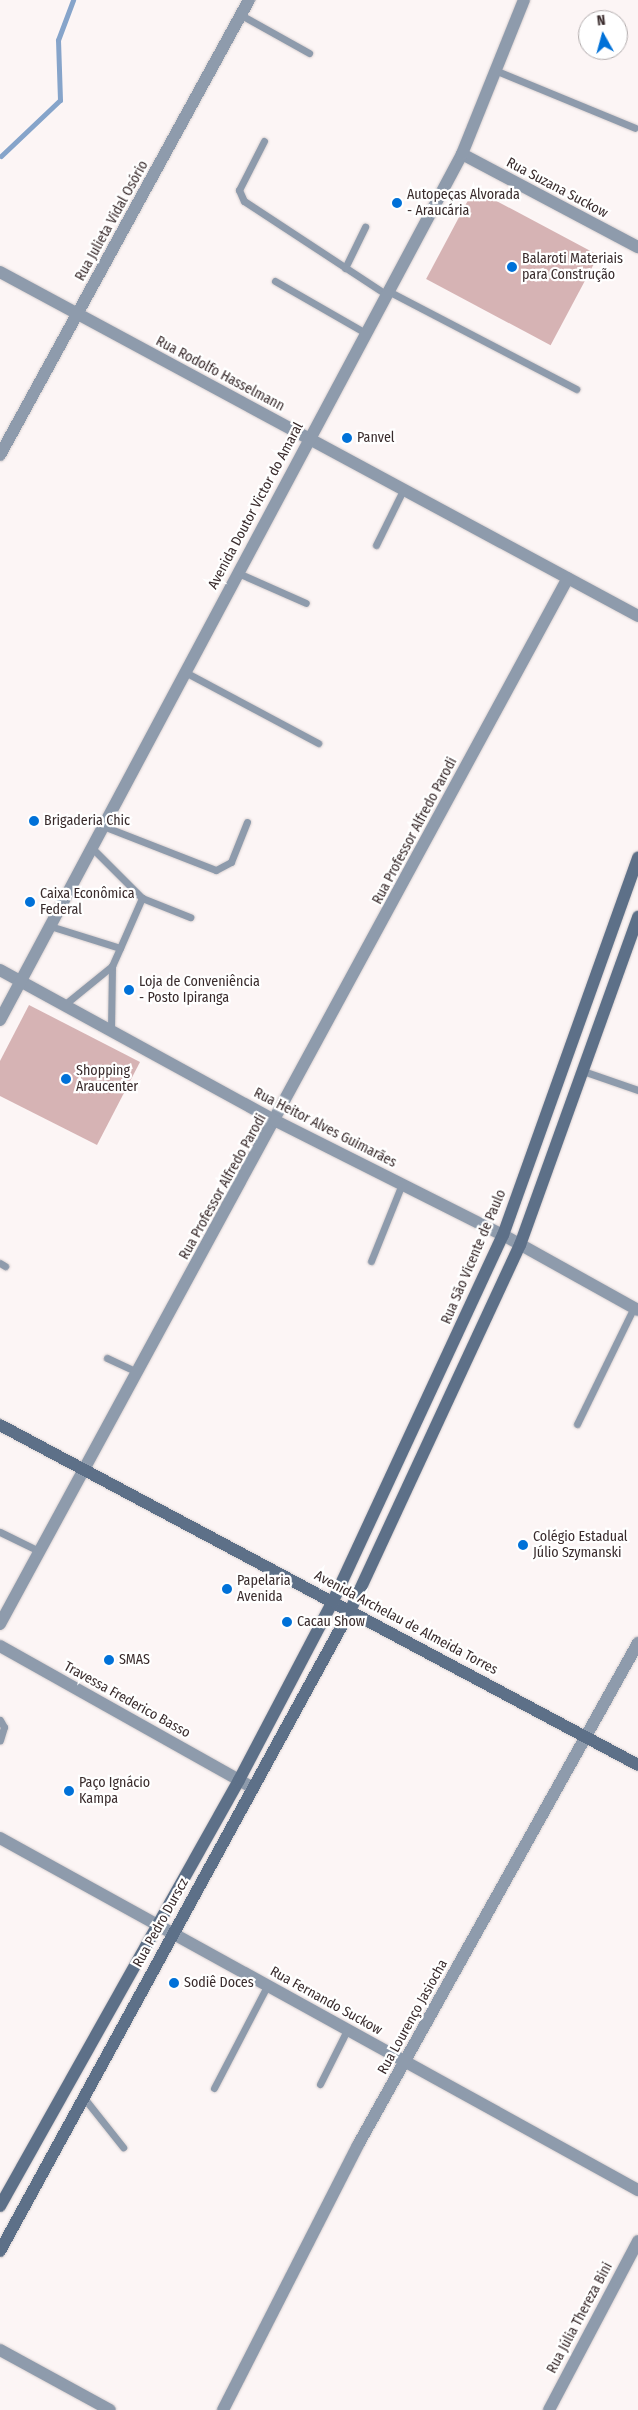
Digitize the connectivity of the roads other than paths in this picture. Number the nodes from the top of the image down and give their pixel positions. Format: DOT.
graph roads {
  1 [pos="249,0"];
  2 [pos="524,0"];
  3 [pos="241,15"];
  4 [pos="309,53"];
  5 [pos="497,71"];
  6 [pos="636,128"];
  7 [pos="264,141"];
  8 [pos="462,154"];
  9 [pos="365,227"];
  10 [pos="638,247"];
  11 [pos="346,268"];
  12 [pos="0,272"];
  13 [pos="275,281"];
  14 [pos="389,294"];
  15 [pos="78,314"];
  16 [pos="367,334"];
  17 [pos="576,389"];
  18 [pos="309,438"];
  19 [pos="0,455"];
  20 [pos="404,488"];
  21 [pos="376,545"];
  22 [pos="238,573"];
  23 [pos="568,578"];
  24 [pos="306,603"];
  25 [pos="638,616"];
  26 [pos="185,672"];
  27 [pos="318,743"];
  28 [pos="247,822"];
  29 [pos="103,826"];
  30 [pos="92,848"];
  31 [pos="638,858"];
  32 [pos="142,898"];
  33 [pos="190,917"];
  34 [pos="638,917"];
  35 [pos="50,926"];
  36 [pos="120,948"];
  37 [pos="112,966"];
  38 [pos="0,970"];
  39 [pos="21,981"];
  40 [pos="64,1005"];
  41 [pos="0,1020"];
  42 [pos="111,1030"];
  43 [pos="583,1071"];
  44 [pos="638,1090"];
  45 [pos="276,1121"];
  46 [pos="402,1184"];
  47 [pos="503,1235"];
  48 [pos="520,1245"];
  49 [pos="371,1261"];
  50 [pos="636,1308"];
  51 [pos="106,1358"];
  52 [pos="137,1372"];
  53 [pos="577,1424"];
  54 [pos="0,1425"];
  55 [pos="84,1467"];
  56 [pos="0,1532"];
  57 [pos="39,1552"];
  58 [pos="333,1602"];
  59 [pos="350,1611"];
  60 [pos="0,1624"];
  61 [pos="638,1643"];
  62 [pos="0,1646"];
  63 [pos="0,1720"];
  64 [pos="586,1737"];
  65 [pos="0,1740"];
  66 [pos="638,1765"];
  67 [pos="239,1780"];
  68 [pos="253,1788"];
  69 [pos="0,1838"];
  70 [pos="156,1925"];
  71 [pos="172,1934"];
  72 [pos="267,1986"];
  73 [pos="347,2030"];
  74 [pos="406,2062"];
  75 [pos="320,2084"];
  76 [pos="214,2088"];
  77 [pos="84,2098"];
  78 [pos="123,2147"];
  79 [pos="638,2190"];
  80 [pos="0,2206"];
  81 [pos="638,2241"];
  82 [pos="0,2251"];
  83 [pos="0,2350"];
  84 [pos="110,2410"];
  85 [pos="223,2410"];
  86 [pos="549,2410"];
  1 -- 3 [label="street, Rua Julieta Vidal Osório"];
  2 -- 5 [label="street, Avenida Doutor Victor do Amaral"];
  3 -- 4 [label="lane"];
  3 -- 15 [label="street, Rua Julieta Vidal Osório"];
  5 -- 6 [label="lane"];
  5 -- 8 [label="street, Avenida Doutor Victor do Amaral"];
  7 -- 11 [label="lane"];
  8 -- 10 [label="street, Rua Suzana Suckow"];
  8 -- 14 [label="street, Avenida Doutor Victor do Amaral"];
  9 -- 11 [label="lane"];
  11 -- 14 [label="lane"];
  12 -- 15 [label="street, Rua Rodolfo Hasselmann"];
  13 -- 16 [label="lane"];
  14 -- 16 [label="street, Avenida Doutor Victor do Amaral"];
  14 -- 17 [label="lane"];
  15 -- 18 [label="street, Rua Rodolfo Hasselmann"];
  15 -- 19 [label="street, Rua Julieta Vidal Osório"];
  16 -- 18 [label="street, Avenida Doutor Victor do Amaral"];
  18 -- 20 [label="street, Rua Rodolfo Hasselmann"];
  18 -- 22 [label="street, Avenida Doutor Victor do Amaral"];
  20 -- 21 [label="lane"];
  20 -- 23 [label="street, Rua Rodolfo Hasselmann"];
  22 -- 24 [label="lane"];
  22 -- 26 [label="street, Avenida Doutor Victor do Amaral"];
  23 -- 25 [label="street, Rua Rodolfo Hasselmann"];
  23 -- 45 [label="street, Rua Professor Alfredo Parodi"];
  26 -- 27 [label="lane"];
  26 -- 29 [label="street, Avenida Doutor Victor do Amaral"];
  28 -- 29 [label="lane"];
  29 -- 30 [label="street, Avenida Doutor Victor do Amaral"];
  30 -- 32 [label="lane"];
  30 -- 35 [label="street, Avenida Doutor Victor do Amaral"];
  31 -- 47 [label="main road, Rua São Vicente de Paulo"];
  32 -- 33 [label="lane"];
  32 -- 36 [label="lane"];
  34 -- 43 [label="main road"];
  35 -- 36 [label="lane"];
  35 -- 39 [label="street, Avenida Doutor Victor do Amaral"];
  36 -- 37 [label="lane"];
  37 -- 40 [label="lane"];
  37 -- 42 [label="lane"];
  38 -- 39 [label="street, Rua Heitor Alves Guimarães"];
  39 -- 40 [label="street, Rua Heitor Alves Guimarães"];
  39 -- 41 [label="street, Avenida Doutor Victor do Amaral"];
  40 -- 42 [label="street, Rua Heitor Alves Guimarães"];
  42 -- 45 [label="street, Rua Heitor Alves Guimarães"];
  43 -- 44 [label="lane"];
  43 -- 48 [label="main road"];
  45 -- 46 [label="street, Rua Heitor Alves Guimarães"];
  45 -- 52 [label="street, Rua Professor Alfredo Parodi"];
  46 -- 47 [label="street, Rua Heitor Alves Guimarães"];
  46 -- 49 [label="lane"];
  47 -- 48 [label="street, Rua Heitor Alves Guimarães"];
  47 -- 58 [label="main road, Rua São Vicente de Paulo"];
  48 -- 50 [label="street, Rua Heitor Alves Guimarães"];
  48 -- 59 [label="main road"];
  50 -- 53 [label="lane"];
  51 -- 52 [label="lane"];
  52 -- 55 [label="street, Rua Professor Alfredo Parodi"];
  54 -- 55 [label="main road, Avenida Archelau de Almeida Torres"];
  55 -- 57 [label="street, Rua Professor Alfredo Parodi"];
  55 -- 58 [label="main road, Avenida Archelau de Almeida Torres"];
  56 -- 57 [label="lane"];
  57 -- 60 [label="street, Rua Professor Alfredo Parodi"];
  58 -- 59 [label="main road, Avenida Archelau de Almeida Torres"];
  58 -- 67 [label="main road, Rua Pedro Durscz"];
  59 -- 64 [label="main road, Avenida Archelau de Almeida Torres"];
  59 -- 68 [label="main road, Rua Pedro Durscz"];
  61 -- 64 [label="street, Rua Lourenço Jasiocha"];
  62 -- 67 [label="street, Travessa Frederico Basso"];
  63 -- 65 [label="lane"];
  64 -- 66 [label="main road, Avenida Archelau de Almeida Torres"];
  64 -- 74 [label="street, Rua Lourenço Jasiocha"];
  67 -- 68 [label="street, Travessa Frederico Basso"];
  67 -- 70 [label="main road, Rua Pedro Durscz"];
  68 -- 71 [label="main road, Rua Pedro Durscz"];
  69 -- 70 [label="street, Rua Fernando Suckow"];
  70 -- 71 [label="street, Rua Fernando Suckow"];
  70 -- 80 [label="main road, Rua Pedro Durscz"];
  71 -- 72 [label="street, Rua Fernando Suckow"];
  71 -- 77 [label="main road, Rua Pedro Durscz"];
  72 -- 73 [label="street, Rua Fernando Suckow"];
  72 -- 76 [label="lane"];
  73 -- 74 [label="street, Rua Fernando Suckow"];
  73 -- 75 [label="lane"];
  74 -- 79 [label="street, Rua Fernando Suckow"];
  74 -- 85 [label="street, Rua Lourenço Jasiocha"];
  77 -- 78 [label="lane"];
  77 -- 82 [label="main road, Rua Pedro Durscz"];
  81 -- 86 [label="street, Rua Júlia Thereza Bini"];
  83 -- 84 [label="street"];
}
